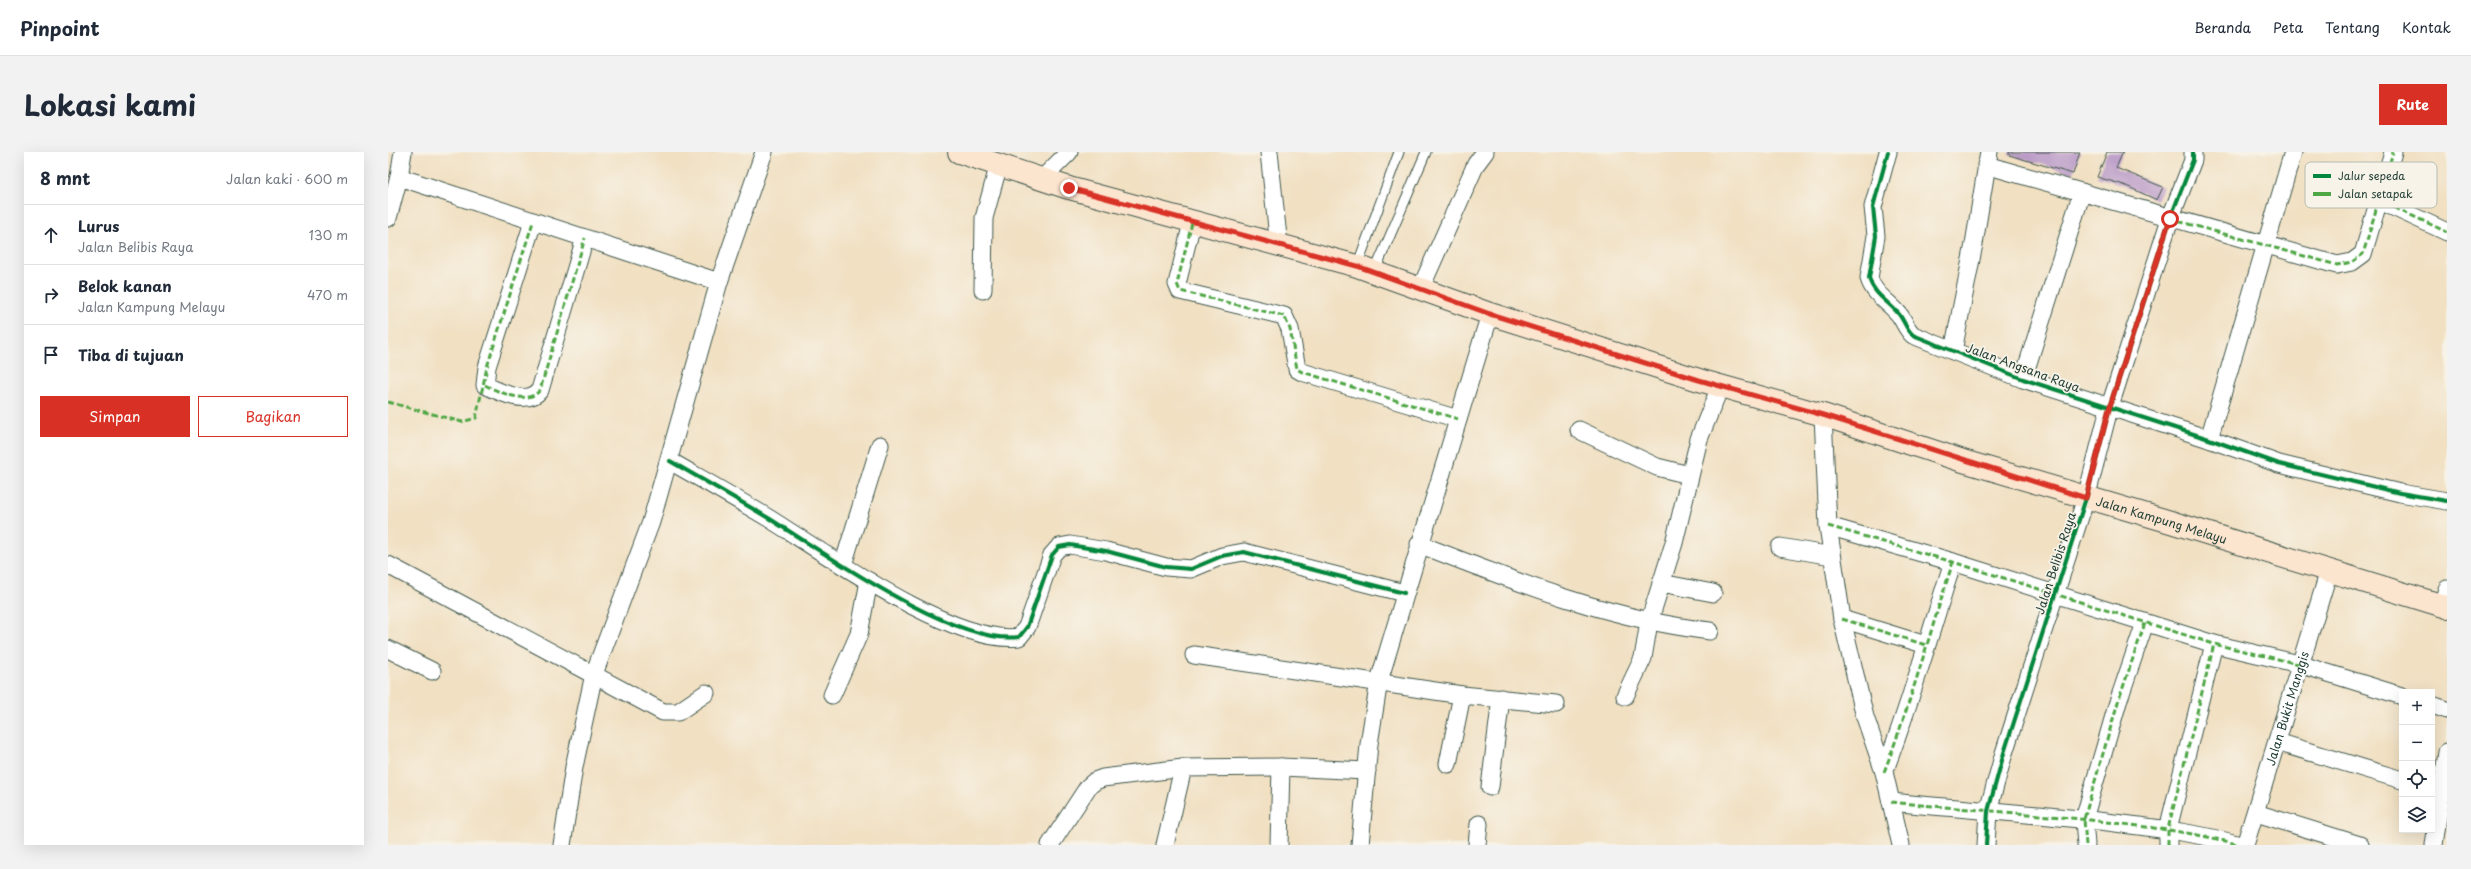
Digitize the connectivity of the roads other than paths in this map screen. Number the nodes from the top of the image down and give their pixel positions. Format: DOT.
graph roads {
  1 [pos="403,152"];
  2 [pos="764,152"];
  3 [pos="959,152"];
  4 [pos="1069,152"];
  5 [pos="1269,152"];
  6 [pos="1399,152"];
  7 [pos="1426,152"];
  8 [pos="1485,152"];
  9 [pos="1888,152"];
  10 [pos="2193,152"];
  11 [pos="2293,152"];
  12 [pos="2392,152"];
  13 [pos="1987,158"];
  14 [pos="2389,162"];
  15 [pos="999,164"];
  16 [pos="399,177"];
  17 [pos="1041,180"];
  18 [pos="2082,192"];
  19 [pos="2376,208"];
  20 [pos="2395,208"];
  21 [pos="388,218"];
  22 [pos="2170,219"];
  23 [pos="533,222"];
  24 [pos="1192,223"];
  25 [pos="2447,232"];
  26 [pos="585,238"];
  27 [pos="2266,245"];
  28 [pos="1279,247"];
  29 [pos="1366,270"];
  30 [pos="719,282"];
  31 [pos="983,290"];
  32 [pos="1420,290"];
  33 [pos="1490,314"];
  34 [pos="1953,351"];
  35 [pos="2023,379"];
  36 [pos="1720,387"];
  37 [pos="2109,409"];
  38 [pos="1823,415"];
  39 [pos="1458,419"];
  40 [pos="1579,430"];
  41 [pos="2209,439"];
  42 [pos="880,445"];
  43 [pos="670,461"];
  44 [pos="1689,475"];
  45 [pos="2086,498"];
  46 [pos="2447,501"];
  47 [pos="1828,526"];
  48 [pos="1419,544"];
  49 [pos="1780,548"];
  50 [pos="1832,556"];
  51 [pos="1953,562"];
  52 [pos="388,565"];
  53 [pos="843,565"];
  54 [pos="2329,571"];
  55 [pos="869,581"];
  56 [pos="1661,582"];
  57 [pos="1404,593"];
  58 [pos="1713,593"];
  59 [pos="2055,594"];
  60 [pos="2445,601"];
  61 [pos="1842,619"];
  62 [pos="1649,622"];
  63 [pos="2145,623"];
  64 [pos="1710,631"];
  65 [pos="2214,644"];
  66 [pos="1926,645"];
  67 [pos="388,649"];
  68 [pos="1194,655"];
  69 [pos="2299,664"];
  70 [pos="432,671"];
  71 [pos="594,674"];
  72 [pos="1379,681"];
  73 [pos="706,693"];
  74 [pos="832,695"];
  75 [pos="1462,695"];
  76 [pos="2399,695"];
  77 [pos="1625,696"];
  78 [pos="1501,698"];
  79 [pos="1556,704"];
  80 [pos="2435,706"];
  81 [pos="2447,710"];
  82 [pos="2277,742"];
  83 [pos="2447,752"];
  84 [pos="1448,764"];
  85 [pos="1281,767"];
  86 [pos="1183,768"];
  87 [pos="1367,771"];
  88 [pos="1884,772"];
  89 [pos="2399,779"];
  90 [pos="1490,787"];
  91 [pos="2436,791"];
  92 [pos="1891,802"];
  93 [pos="1988,810"];
  94 [pos="2256,813"];
  95 [pos="2084,819"];
  96 [pos="1479,824"];
  97 [pos="2168,837"];
  98 [pos="562,845"];
  99 [pos="1050,845"];
  100 [pos="1165,845"];
  101 [pos="1280,845"];
  102 [pos="1360,845"];
  103 [pos="1477,845"];
  104 [pos="1901,845"];
  105 [pos="1986,845"];
  106 [pos="2086,845"];
  107 [pos="2240,845"];
  108 [pos="2245,845"];
  109 [pos="2360,845"];
  110 [pos="2434,845"];
  1 -- 16 [label="street"];
  2 -- 30 [label="street"];
  3 -- 15 [label="main road, Jalan Kampung Melayu"];
  4 -- 17 [label="street"];
  5 -- 28 [label="street"];
  6 -- 29 [label="lane"];
  7 -- 29 [label="lane"];
  8 -- 32 [label="street"];
  9 -- 34 [label="street, Jalan Angsana Raya"];
  10 -- 22 [label="street, Jalan Belibis Raya"];
  11 -- 27 [label="street"];
  12 -- 14 [label="street"];
  13 -- 18 [label="street"];
  13 -- 34 [label="street"];
  15 -- 17 [label="main road, Jalan Kampung Melayu"];
  15 -- 31 [label="street"];
  16 -- 21 [label="street"];
  16 -- 23 [label="street"];
  17 -- 24 [label="main road, Jalan Kampung Melayu"];
  18 -- 22 [label="street"];
  18 -- 35 [label="street"];
  19 -- 27 [label="street"];
  20 -- 25 [label="street"];
  22 -- 27 [label="street"];
  22 -- 37 [label="street, Jalan Belibis Raya"];
  23 -- 26 [label="street"];
  23 -- 26 [label="street"];
  24 -- 28 [label="main road, Jalan Kampung Melayu"];
  24 -- 39 [label="street"];
  26 -- 30 [label="street"];
  27 -- 41 [label="street"];
  28 -- 29 [label="main road, Jalan Kampung Melayu"];
  29 -- 32 [label="main road, Jalan Kampung Melayu"];
  30 -- 43 [label="street"];
  32 -- 33 [label="main road, Jalan Kampung Melayu"];
  33 -- 36 [label="main road, Jalan Kampung Melayu"];
  33 -- 39 [label="street"];
  34 -- 35 [label="street, Jalan Angsana Raya"];
  35 -- 37 [label="street, Jalan Angsana Raya"];
  36 -- 38 [label="main road, Jalan Kampung Melayu"];
  36 -- 44 [label="street"];
  37 -- 41 [label="street, Jalan Angsana Raya"];
  37 -- 45 [label="street, Jalan Belibis Raya"];
  38 -- 45 [label="main road, Jalan Kampung Melayu"];
  38 -- 47 [label="street"];
  39 -- 48 [label="street"];
  40 -- 44 [label="street"];
  41 -- 46 [label="street, Jalan Angsana Raya"];
  42 -- 53 [label="street"];
  43 -- 53 [label="street"];
  43 -- 71 [label="street"];
  44 -- 56 [label="street"];
  45 -- 54 [label="main road, Jalan Kampung Melayu"];
  45 -- 59 [label="street, Jalan Belibis Raya"];
  47 -- 50 [label="street"];
  47 -- 51 [label="street"];
  48 -- 57 [label="street"];
  48 -- 62 [label="street"];
  49 -- 50 [label="street"];
  50 -- 61 [label="street"];
  51 -- 59 [label="street"];
  51 -- 66 [label="street"];
  52 -- 71 [label="street"];
  53 -- 55 [label="street"];
  54 -- 60 [label="main road, Jalan Kampung Melayu"];
  54 -- 69 [label="street, Jalan Bukit Manggis"];
  55 -- 57 [label="street"];
  55 -- 74 [label="street"];
  56 -- 58 [label="street"];
  56 -- 62 [label="street"];
  57 -- 72 [label="street"];
  59 -- 63 [label="street"];
  59 -- 93 [label="street, Jalan Belibis Raya"];
  61 -- 66 [label="street"];
  61 -- 88 [label="street"];
  62 -- 64 [label="street"];
  62 -- 77 [label="street"];
  63 -- 65 [label="street"];
  63 -- 95 [label="street"];
  65 -- 69 [label="street"];
  65 -- 97 [label="street"];
  66 -- 88 [label="street"];
  67 -- 70 [label="street"];
  68 -- 72 [label="street"];
  69 -- 76 [label="street"];
  69 -- 82 [label="street, Jalan Bukit Manggis"];
  71 -- 73 [label="street"];
  71 -- 98 [label="street"];
  72 -- 75 [label="street"];
  72 -- 87 [label="street"];
  75 -- 78 [label="street"];
  75 -- 84 [label="street"];
  78 -- 79 [label="street"];
  78 -- 90 [label="street"];
  80 -- 81 [label="street"];
  82 -- 89 [label="street"];
  82 -- 94 [label="street, Jalan Bukit Manggis"];
  83 -- 91 [label="street"];
  85 -- 86 [label="street"];
  85 -- 87 [label="street"];
  85 -- 101 [label="street"];
  86 -- 99 [label="street"];
  86 -- 100 [label="street"];
  87 -- 102 [label="street"];
  88 -- 92 [label="street"];
  91 -- 110 [label="street"];
  92 -- 93 [label="street"];
  92 -- 104 [label="street"];
  93 -- 95 [label="street"];
  93 -- 105 [label="street, Jalan Belibis Raya"];
  94 -- 108 [label="street, Jalan Bukit Manggis"];
  94 -- 109 [label="street"];
  95 -- 97 [label="street"];
  95 -- 106 [label="street"];
  96 -- 103 [label="street"];
  97 -- 107 [label="street"];
}
